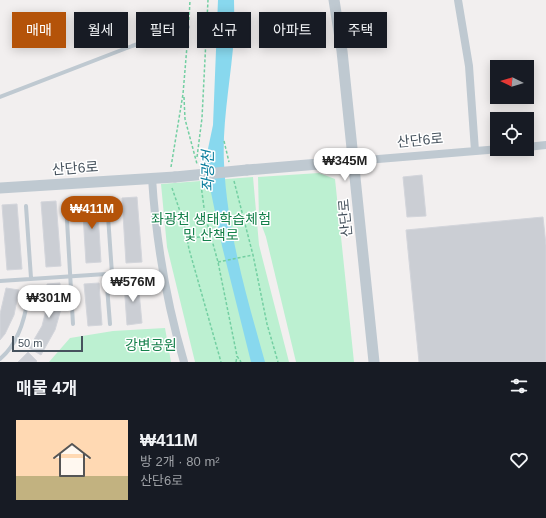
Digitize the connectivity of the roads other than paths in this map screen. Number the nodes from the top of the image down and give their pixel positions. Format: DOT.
graph roads {
  1 [pos="334,0"];
  2 [pos="458,0"];
  3 [pos="136,45"];
  4 [pos="0,97"];
  5 [pos="546,145"];
  6 [pos="534,146"];
  7 [pos="490,150"];
  8 [pos="476,151"];
  9 [pos="354,160"];
  10 [pos="152,178"];
  11 [pos="0,188"];
  12 [pos="107,201"];
  13 [pos="66,203"];
  14 [pos="26,206"];
  15 [pos="106,274"];
  16 [pos="112,274"];
  17 [pos="71,275"];
  18 [pos="31,278"];
  19 [pos="162,278"];
  20 [pos="0,281"];
  21 [pos="28,297"];
  22 [pos="73,324"];
  23 [pos="110,324"];
  24 [pos="0,359"];
  25 [pos="184,362"];
  26 [pos="374,362"];
  1 -- 9 [label="street, 산단로"];
  2 -- 8 [label="street"];
  3 -- 4 [label="lane"];
  5 -- 6 [label="street"];
  7 -- 8 [label="street, 산단6로"];
  8 -- 9 [label="street, 산단6로"];
  9 -- 10 [label="street, 산단6로, bridge"];
  9 -- 26 [label="street, 산단로"];
  10 -- 11 [label="street, 산단6로"];
  10 -- 19 [label="street"];
  12 -- 16 [label="lane"];
  13 -- 17 [label="lane"];
  14 -- 18 [label="lane"];
  15 -- 16 [label="lane"];
  15 -- 17 [label="lane"];
  15 -- 23 [label="lane"];
  16 -- 19 [label="lane"];
  17 -- 18 [label="lane"];
  17 -- 22 [label="lane"];
  18 -- 20 [label="lane"];
  19 -- 25 [label="street"];
  21 -- 24 [label="lane"];
}
